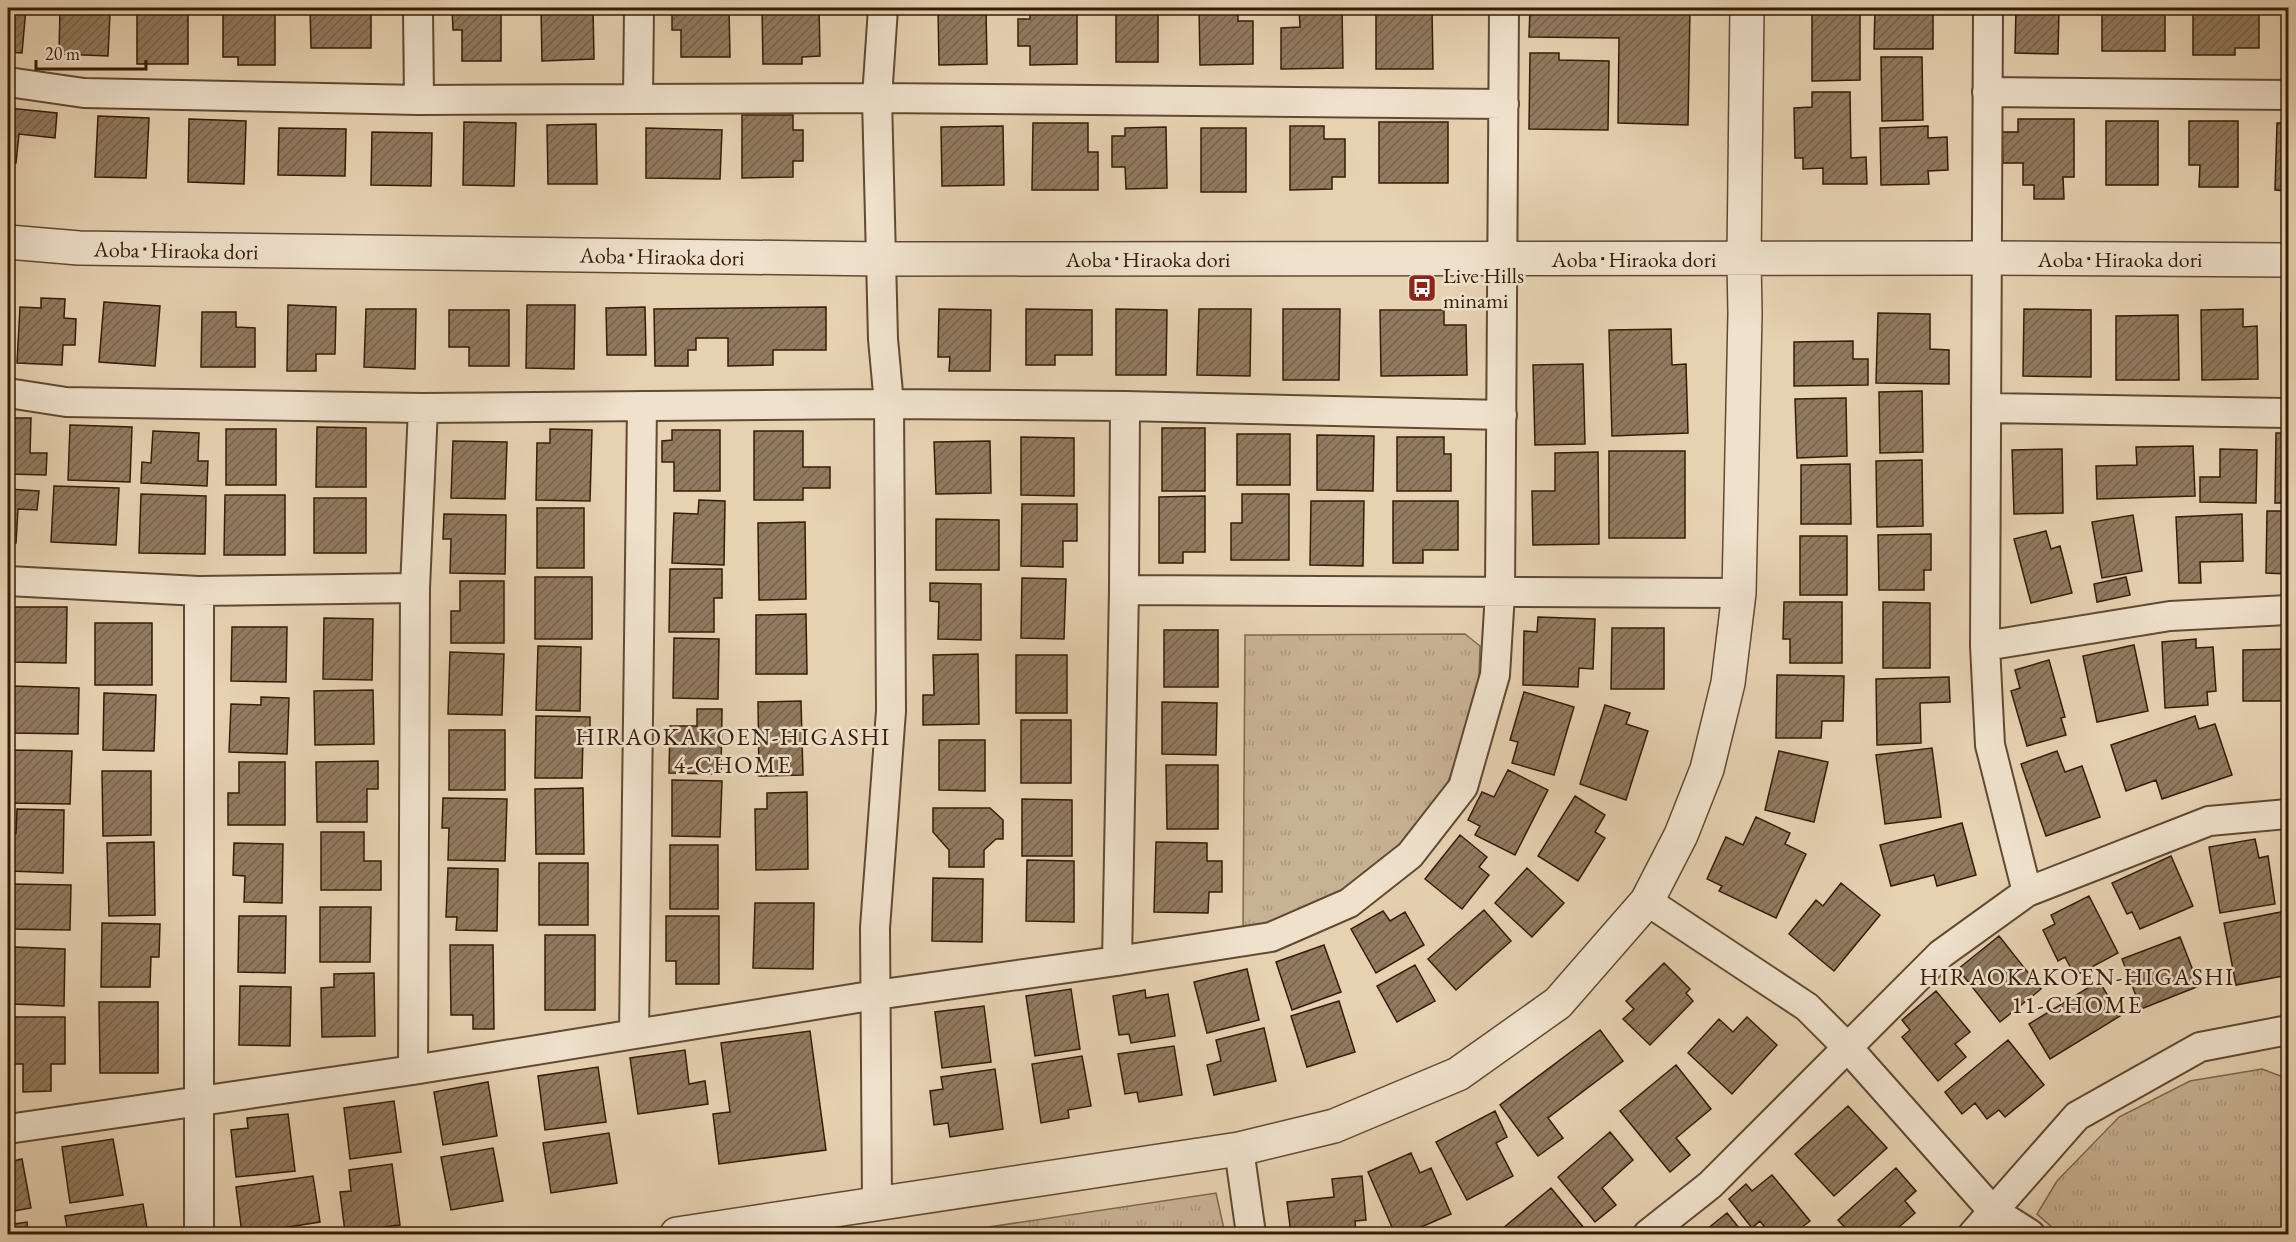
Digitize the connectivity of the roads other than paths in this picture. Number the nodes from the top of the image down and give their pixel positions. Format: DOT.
graph roads {
  1 [pos="418,8"];
  2 [pos="639,8"];
  3 [pos="883,8"];
  4 [pos="1504,8"];
  5 [pos="1747,8"];
  6 [pos="1988,8"];
  7 [pos="8,82"];
  8 [pos="1987,92"];
  9 [pos="2289,95"];
  10 [pos="877,98"];
  11 [pos="638,99"];
  12 [pos="419,100"];
  13 [pos="1504,104"];
  14 [pos="8,242"];
  15 [pos="1986,258"];
  16 [pos="881,259"];
  17 [pos="1502,259"];
  18 [pos="1744,259"];
  19 [pos="2289,260"];
  20 [pos="8,393"];
  21 [pos="889,404"];
  22 [pos="642,406"];
  23 [pos="1125,406"];
  24 [pos="423,408"];
  25 [pos="1986,408"];
  26 [pos="2289,413"];
  27 [pos="1502,415"];
  28 [pos="8,581"];
  29 [pos="415,588"];
  30 [pos="1124,590"];
  31 [pos="198,591"];
  32 [pos="1500,593"];
  33 [pos="1739,593"];
  34 [pos="2289,610"];
  35 [pos="1985,646"];
  36 [pos="2289,814"];
  37 [pos="2027,892"];
  38 [pos="1647,901"];
  39 [pos="1117,962"];
  40 [pos="876,995"];
  41 [pos="2289,1030"];
  42 [pos="634,1033"];
  43 [pos="1848,1048"];
  44 [pos="413,1070"];
  45 [pos="198,1100"];
  46 [pos="8,1129"];
  47 [pos="1239,1149"];
  48 [pos="877,1204"];
  49 [pos="1992,1210"];
  50 [pos="198,1234"];
  51 [pos="676,1234"];
  52 [pos="1251,1234"];
  53 [pos="1648,1234"];
  54 [pos="1973,1234"];
  55 [pos="2030,1234"];
  1 -- 12 [label="street"];
  2 -- 11 [label="street"];
  3 -- 10 [label="street"];
  4 -- 13 [label="street"];
  5 -- 18 [label="street"];
  6 -- 8 [label="street"];
  7 -- 12 [label="street"];
  8 -- 9 [label="street"];
  8 -- 15 [label="street"];
  10 -- 11 [label="street"];
  10 -- 13 [label="street"];
  10 -- 16 [label="street"];
  11 -- 12 [label="street"];
  13 -- 17 [label="street"];
  14 -- 16 [label="street, Aoba･Hiraoka dori"];
  15 -- 18 [label="street, Aoba･Hiraoka dori"];
  15 -- 19 [label="street, Aoba･Hiraoka dori"];
  15 -- 25 [label="street"];
  16 -- 17 [label="street, Aoba･Hiraoka dori"];
  16 -- 21 [label="street"];
  17 -- 18 [label="street, Aoba･Hiraoka dori"];
  17 -- 27 [label="street"];
  18 -- 33 [label="street"];
  20 -- 24 [label="street"];
  21 -- 22 [label="street"];
  21 -- 23 [label="street"];
  21 -- 40 [label="street"];
  22 -- 24 [label="street"];
  22 -- 42 [label="street"];
  23 -- 27 [label="street"];
  23 -- 30 [label="street"];
  24 -- 29 [label="street"];
  25 -- 26 [label="street"];
  25 -- 35 [label="street"];
  27 -- 32 [label="street"];
  28 -- 31 [label="street"];
  29 -- 31 [label="street"];
  29 -- 44 [label="street"];
  30 -- 32 [label="street"];
  30 -- 39 [label="street"];
  31 -- 45 [label="street"];
  32 -- 33 [label="street"];
  32 -- 39 [label="street"];
  33 -- 38 [label="street"];
  34 -- 35 [label="street"];
  35 -- 37 [label="street"];
  36 -- 37 [label="street"];
  37 -- 43 [label="street"];
  38 -- 43 [label="street"];
  38 -- 47 [label="street"];
  39 -- 40 [label="street"];
  40 -- 42 [label="street"];
  40 -- 48 [label="street"];
  41 -- 49 [label="street"];
  42 -- 44 [label="street"];
  43 -- 49 [label="street"];
  43 -- 53 [label="street"];
  44 -- 45 [label="street"];
  45 -- 46 [label="street"];
  45 -- 50 [label="street"];
  47 -- 48 [label="street"];
  47 -- 52 [label="street"];
  48 -- 51 [label="street"];
  49 -- 54 [label="street"];
  49 -- 55 [label="street"];
}
